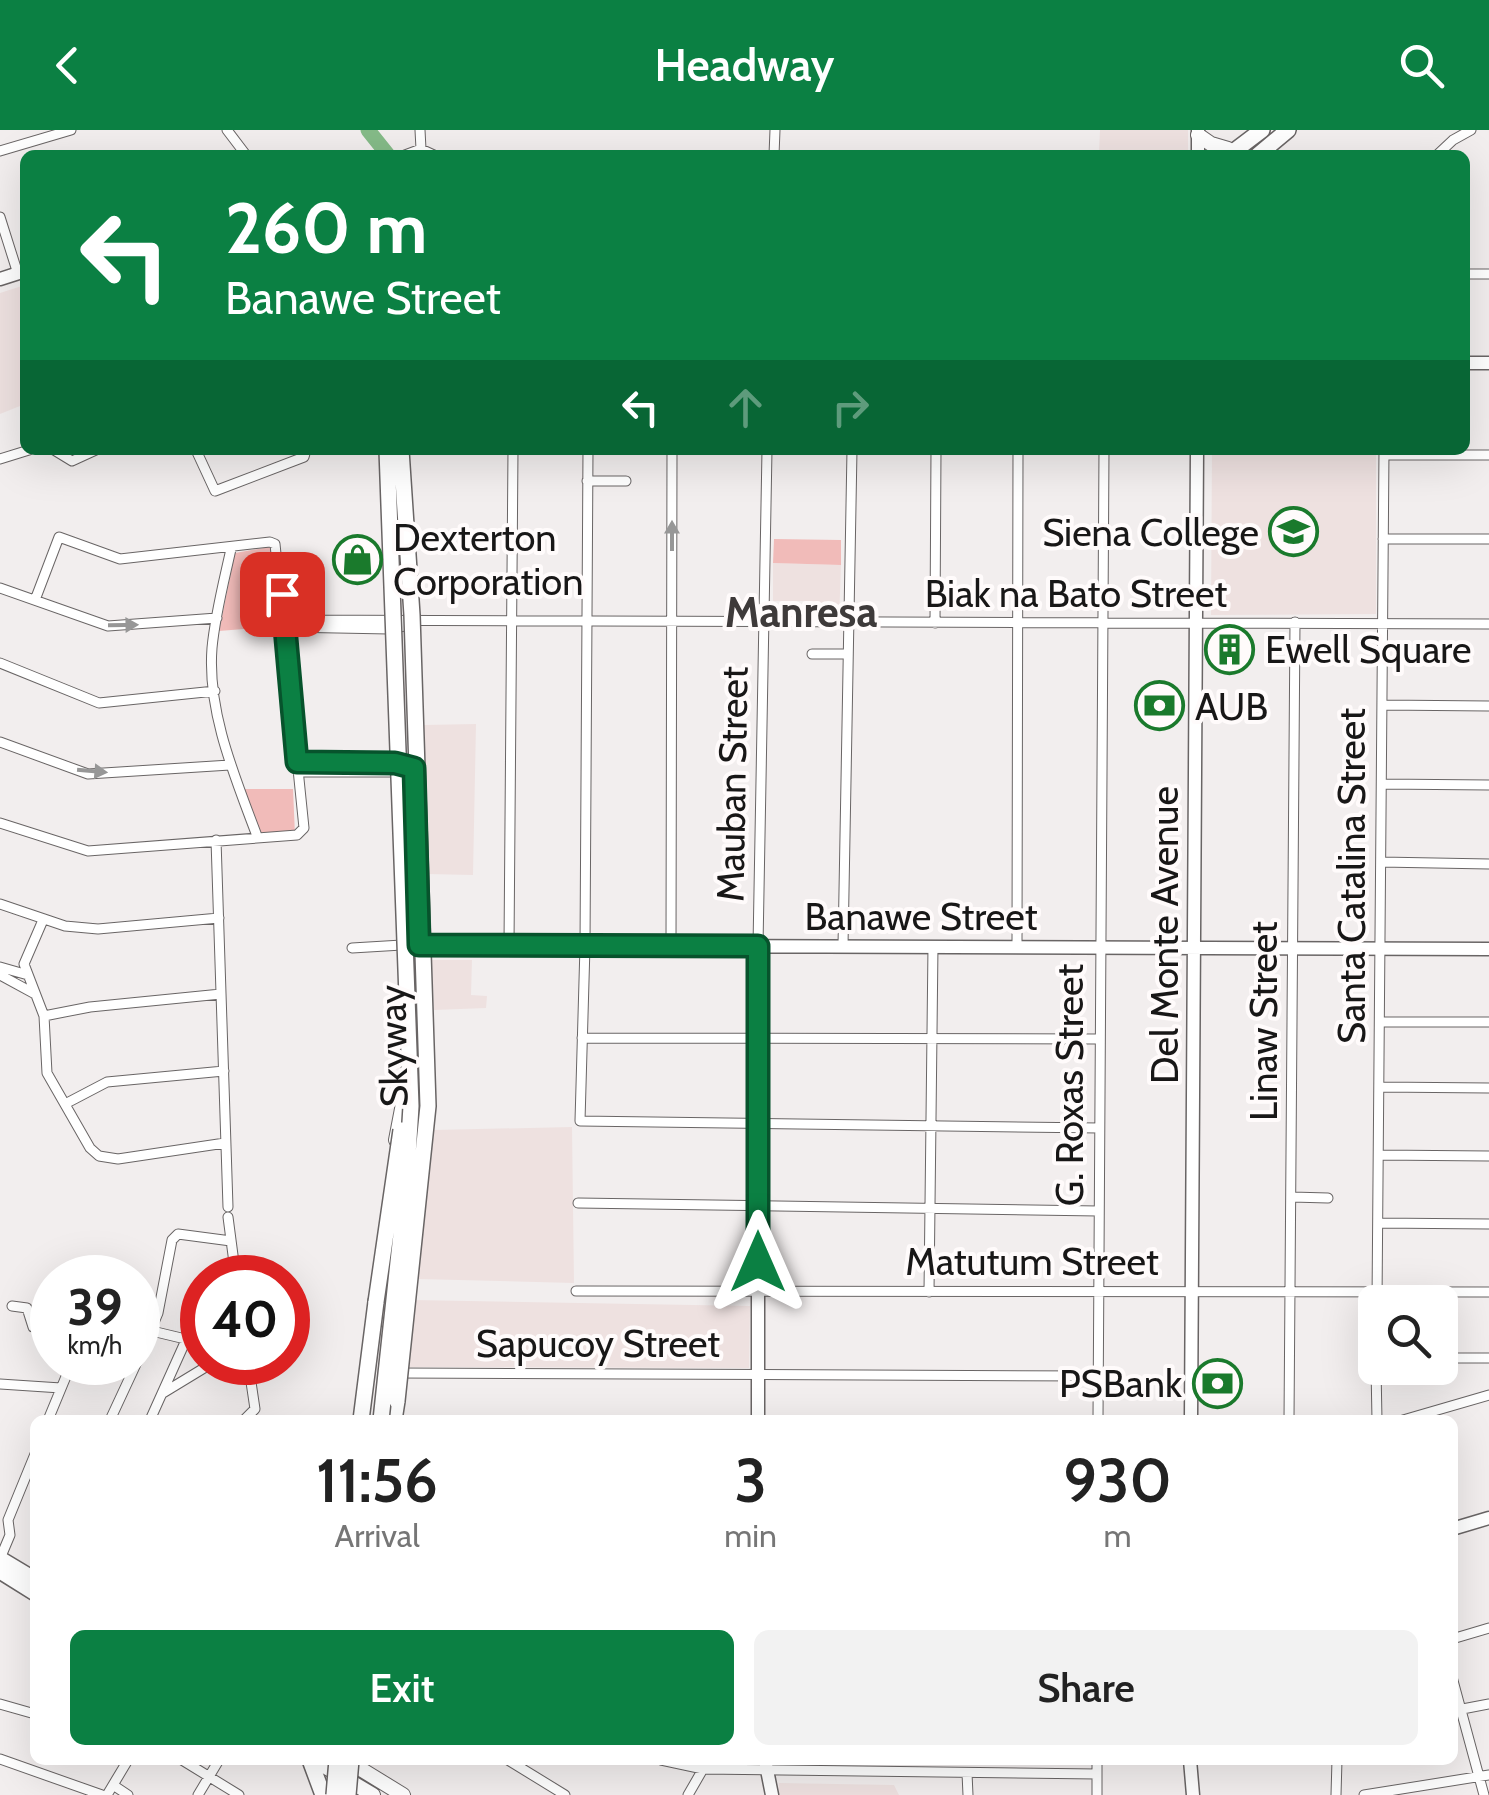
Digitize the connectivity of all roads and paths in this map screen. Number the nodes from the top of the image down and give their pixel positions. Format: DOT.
graph roads {
  1 [pos="71,130"];
  2 [pos="226,130"];
  3 [pos="420,130"];
  4 [pos="1253,130"];
  5 [pos="1262,130"];
  6 [pos="1289,130"];
  7 [pos="1472,130"];
  8 [pos="1198,133"];
  9 [pos="420,149"];
  10 [pos="242,150"];
  11 [pos="1219,150"];
  12 [pos="1228,150"];
  13 [pos="1229,150"];
  14 [pos="1265,150"];
  15 [pos="1442,150"];
  16 [pos="0,151"];
  17 [pos="0,216"];
  18 [pos="20,267"];
  19 [pos="198,455"];
  20 [pos="305,455"];
  21 [pos="384,455"];
  22 [pos="384,455"];
  23 [pos="403,455"];
  24 [pos="403,455"];
  25 [pos="513,455"];
  26 [pos="588,455"];
  27 [pos="672,455"];
  28 [pos="768,455"];
  29 [pos="852,455"];
  30 [pos="936,455"];
  31 [pos="1018,455"];
  32 [pos="1104,455"];
  33 [pos="1197,455"];
  34 [pos="1384,455"];
  35 [pos="588,480"];
  36 [pos="626,481"];
  37 [pos="1383,539"];
  38 [pos="1489,539"];
  39 [pos="231,548"];
  40 [pos="0,588"];
  41 [pos="34,600"];
  42 [pos="216,618"];
  43 [pos="512,622"];
  44 [pos="586,622"];
  45 [pos="766,622"];
  46 [pos="847,622"];
  47 [pos="1196,622"];
  48 [pos="1296,622"];
  49 [pos="414,623"];
  50 [pos="672,623"];
  51 [pos="936,623"];
  52 [pos="1018,623"];
  53 [pos="1102,623"];
  54 [pos="1383,623"];
  55 [pos="285,624"];
  56 [pos="388,624"];
  57 [pos="1489,624"];
  58 [pos="812,654"];
  59 [pos="846,654"];
  60 [pos="0,663"];
  61 [pos="215,691"];
  62 [pos="1382,705"];
  63 [pos="1489,706"];
  64 [pos="0,742"];
  65 [pos="230,765"];
  66 [pos="297,768"];
  67 [pos="395,768"];
  68 [pos="414,768"];
  69 [pos="1382,784"];
  70 [pos="1489,785"];
  71 [pos="0,823"];
  72 [pos="258,836"];
  73 [pos="216,840"];
  74 [pos="1381,862"];
  75 [pos="1489,864"];
  76 [pos="0,904"];
  77 [pos="218,918"];
  78 [pos="42,920"];
  79 [pos="402,945"];
  80 [pos="419,945"];
  81 [pos="509,945"];
  82 [pos="585,946"];
  83 [pos="671,946"];
  84 [pos="758,946"];
  85 [pos="843,946"];
  86 [pos="933,946"];
  87 [pos="1017,946"];
  88 [pos="1100,946"];
  89 [pos="1193,947"];
  90 [pos="352,948"];
  91 [pos="1293,948"];
  92 [pos="1381,948"];
  93 [pos="1489,949"];
  94 [pos="0,967"];
  95 [pos="0,975"];
  96 [pos="28,975"];
  97 [pos="35,994"];
  98 [pos="221,994"];
  99 [pos="44,1016"];
  100 [pos="1380,1022"];
  101 [pos="1489,1022"];
  102 [pos="582,1038"];
  103 [pos="758,1038"];
  104 [pos="932,1038"];
  105 [pos="1100,1039"];
  106 [pos="409,1061"];
  107 [pos="224,1072"];
  108 [pos="407,1082"];
  109 [pos="1380,1087"];
  110 [pos="1489,1088"];
  111 [pos="64,1104"];
  112 [pos="758,1122"];
  113 [pos="930,1125"];
  114 [pos="1099,1128"];
  115 [pos="225,1143"];
  116 [pos="1379,1155"];
  117 [pos="1489,1156"];
  118 [pos="1292,1197"];
  119 [pos="1328,1198"];
  120 [pos="578,1203"];
  121 [pos="758,1204"];
  122 [pos="931,1209"];
  123 [pos="1098,1211"];
  124 [pos="1378,1222"];
  125 [pos="1489,1224"];
  126 [pos="231,1241"];
  127 [pos="383,1252"];
  128 [pos="233,1255"];
  129 [pos="1377,1285"];
  130 [pos="1099,1290"];
  131 [pos="1192,1290"];
  132 [pos="576,1291"];
  133 [pos="758,1291"];
  134 [pos="1291,1291"];
  135 [pos="929,1292"];
  136 [pos="1489,1292"];
  137 [pos="1458,1293"];
  138 [pos="160,1295"];
  139 [pos="1358,1296"];
  140 [pos="12,1306"];
  141 [pos="30,1316"];
  142 [pos="363,1338"];
  143 [pos="180,1354"];
  144 [pos="1458,1358"];
  145 [pos="1489,1358"];
  146 [pos="758,1373"];
  147 [pos="1098,1376"];
  148 [pos="392,1378"];
  149 [pos="180,1383"];
  150 [pos="0,1384"];
  151 [pos="62,1385"];
  152 [pos="126,1385"];
  153 [pos="251,1385"];
  154 [pos="1376,1385"];
  155 [pos="61,1388"];
  156 [pos="163,1393"];
  157 [pos="1489,1396"];
  158 [pos="50,1415"];
  159 [pos="112,1415"];
  160 [pos="152,1415"];
  161 [pos="250,1415"];
  162 [pos="364,1415"];
  163 [pos="380,1415"];
  164 [pos="381,1415"];
  165 [pos="394,1415"];
  166 [pos="395,1415"];
  167 [pos="758,1415"];
  168 [pos="1098,1415"];
  169 [pos="1191,1415"];
  170 [pos="1289,1415"];
  171 [pos="1377,1415"];
  172 [pos="1420,1415"];
  173 [pos="30,1466"];
  174 [pos="1489,1518"];
  175 [pos="1458,1527"];
  176 [pos="1,1555"];
  177 [pos="0,1572"];
  178 [pos="30,1573"];
  179 [pos="30,1590"];
  180 [pos="1489,1628"];
  181 [pos="1458,1637"];
  182 [pos="0,1704"];
  183 [pos="1489,1704"];
  184 [pos="1458,1710"];
  185 [pos="1458,1712"];
  186 [pos="30,1713"];
  187 [pos="0,1760"];
  188 [pos="125,1765"];
  189 [pos="190,1765"];
  190 [pos="216,1765"];
  191 [pos="314,1765"];
  192 [pos="346,1765"];
  193 [pos="348,1765"];
  194 [pos="350,1765"];
  195 [pos="516,1765"];
  196 [pos="685,1765"];
  197 [pos="1097,1765"];
  198 [pos="1190,1765"];
  199 [pos="1337,1765"];
  200 [pos="766,1766"];
  201 [pos="704,1769"];
  202 [pos="967,1773"];
  203 [pos="1097,1774"];
  204 [pos="1484,1775"];
  205 [pos="209,1777"];
  206 [pos="107,1792"];
  207 [pos="355,1792"];
  208 [pos="128,1795"];
  209 [pos="198,1795"];
  210 [pos="239,1795"];
  211 [pos="323,1795"];
  212 [pos="334,1795"];
  213 [pos="373,1795"];
  214 [pos="403,1795"];
  215 [pos="565,1795"];
  216 [pos="688,1795"];
  217 [pos="772,1795"];
  218 [pos="968,1795"];
  219 [pos="1097,1795"];
  220 [pos="1193,1795"];
  221 [pos="1336,1795"];
  222 [pos="1364,1795"];
  223 [pos="1484,1795"];
  1 -- 16 [label="street"];
  2 -- 10 [label="street"];
  3 -- 9 [label="street"];
  4 -- 12 [label="main road"];
  5 -- 13 [label="highway"];
  6 -- 14 [label="highway"];
  7 -- 15 [label="street"];
  8 -- 11 [label="main road"];
  17 -- 18 [label="street"];
  19 -- 20 [label="street"];
  21 -- 56 [label="main road"];
  22 -- 106 [label="highway, Skyway, bridge"];
  23 -- 49 [label="main road"];
  24 -- 166 [label="highway, Skyway, bridge"];
  25 -- 43 [label="street"];
  26 -- 35 [label="street"];
  50 -- 27 [label="street, one-way"];
  28 -- 45 [label="street, Mauban Street"];
  29 -- 46 [label="street"];
  30 -- 51 [label="street"];
  31 -- 52 [label="street"];
  32 -- 53 [label="street, G. Roxas Street"];
  33 -- 47 [label="main road, Del Monte Avenue"];
  34 -- 37 [label="street, Santa Catalina Street"];
  35 -- 36 [label="street"];
  35 -- 44 [label="street"];
  37 -- 38 [label="street"];
  37 -- 54 [label="street, Santa Catalina Street"];
  39 -- 41 [label="street"];
  39 -- 42 [label="street"];
  39 -- 55 [label="street"];
  40 -- 41 [label="street"];
  41 -- 42 [label="street, one-way"];
  42 -- 61 [label="street"];
  43 -- 44 [label="street, Biak na Bato Street"];
  43 -- 49 [label="street, Biak na Bato Street"];
  43 -- 81 [label="street"];
  44 -- 50 [label="street, Biak na Bato Street"];
  44 -- 82 [label="street"];
  45 -- 46 [label="street, Biak na Bato Street"];
  45 -- 50 [label="street, Biak na Bato Street"];
  45 -- 84 [label="street, Mauban Street"];
  46 -- 51 [label="street, Biak na Bato Street"];
  46 -- 59 [label="street"];
  47 -- 48 [label="street, Biak na Bato Street"];
  47 -- 53 [label="street, Biak na Bato Street"];
  47 -- 89 [label="main road, Del Monte Avenue"];
  48 -- 54 [label="street, Biak na Bato Street"];
  48 -- 91 [label="street, Linaw Street"];
  49 -- 56 [label="street, Biak na Bato Street"];
  49 -- 68 [label="main road"];
  50 -- 83 [label="street"];
  51 -- 52 [label="street, Biak na Bato Street"];
  52 -- 53 [label="street, Biak na Bato Street"];
  52 -- 87 [label="street"];
  53 -- 88 [label="street, G. Roxas Street"];
  54 -- 57 [label="street, Biak na Bato Street"];
  54 -- 62 [label="street, Santa Catalina Street"];
  55 -- 56 [label="street, Biak na Bato Street"];
  55 -- 66 [label="street"];
  56 -- 67 [label="main road"];
  58 -- 59 [label="street"];
  59 -- 85 [label="street"];
  60 -- 61 [label="street"];
  61 -- 65 [label="street"];
  62 -- 63 [label="street"];
  62 -- 69 [label="street, Santa Catalina Street"];
  64 -- 65 [label="street, one-way"];
  65 -- 72 [label="street"];
  66 -- 67 [label="street"];
  66 -- 72 [label="street"];
  67 -- 68 [label="street"];
  67 -- 79 [label="main road"];
  68 -- 80 [label="main road"];
  69 -- 70 [label="street"];
  69 -- 74 [label="street, Santa Catalina Street"];
  71 -- 73 [label="street"];
  72 -- 73 [label="street"];
  73 -- 77 [label="street"];
  74 -- 75 [label="street"];
  74 -- 92 [label="street, Santa Catalina Street"];
  76 -- 78 [label="street"];
  77 -- 78 [label="street"];
  77 -- 98 [label="street"];
  78 -- 96 [label="street"];
  79 -- 80 [label="main road, Banawe Street"];
  79 -- 90 [label="street, Banawe Street"];
  79 -- 108 [label="main road"];
  80 -- 81 [label="main road, Banawe Street"];
  80 -- 148 [label="main road"];
  81 -- 82 [label="main road, Banawe Street"];
  82 -- 83 [label="main road, Banawe Street"];
  82 -- 102 [label="street"];
  83 -- 84 [label="main road, Banawe Street"];
  84 -- 85 [label="main road, Banawe Street"];
  84 -- 103 [label="main road, Mauban Street"];
  85 -- 86 [label="main road, Banawe Street"];
  86 -- 87 [label="main road, Banawe Street"];
  86 -- 104 [label="street"];
  87 -- 88 [label="main road, Banawe Street"];
  88 -- 89 [label="main road, Banawe Street"];
  88 -- 105 [label="street, G. Roxas Street"];
  89 -- 91 [label="main road, Banawe Street"];
  89 -- 131 [label="main road, Del Monte Avenue"];
  91 -- 92 [label="main road, Banawe Street"];
  91 -- 118 [label="street, Linaw Street"];
  92 -- 93 [label="main road, Banawe Street"];
  92 -- 100 [label="street, Santa Catalina Street"];
  94 -- 96 [label="street"];
  95 -- 97 [label="street"];
  96 -- 97 [label="street"];
  97 -- 99 [label="street"];
  98 -- 99 [label="street"];
  98 -- 107 [label="street"];
  99 -- 111 [label="street"];
  100 -- 101 [label="street"];
  100 -- 109 [label="street, Santa Catalina Street"];
  102 -- 103 [label="street"];
  102 -- 112 [label="street"];
  103 -- 104 [label="street"];
  103 -- 112 [label="main road, Mauban Street"];
  104 -- 105 [label="street"];
  104 -- 113 [label="street"];
  105 -- 114 [label="street, G. Roxas Street"];
  106 -- 127 [label="highway, Skyway, bridge"];
  106 -- 163 [label="highway, Skyway, bridge"];
  107 -- 111 [label="street"];
  107 -- 115 [label="street"];
  108 -- 127 [label="main road"];
  108 -- 148 [label="main road"];
  109 -- 110 [label="street"];
  109 -- 116 [label="street, Santa Catalina Street"];
  111 -- 115 [label="street"];
  112 -- 113 [label="street"];
  112 -- 121 [label="main road, Mauban Street"];
  113 -- 114 [label="street"];
  113 -- 122 [label="street"];
  114 -- 123 [label="street, G. Roxas Street"];
  115 -- 126 [label="street"];
  116 -- 117 [label="street"];
  116 -- 124 [label="street, Santa Catalina Street"];
  118 -- 119 [label="street"];
  118 -- 134 [label="street, Linaw Street"];
  120 -- 121 [label="street"];
  121 -- 122 [label="street"];
  121 -- 133 [label="main road, Mauban Street"];
  122 -- 123 [label="street"];
  122 -- 135 [label="street"];
  123 -- 130 [label="street, G. Roxas Street"];
  124 -- 125 [label="street"];
  124 -- 129 [label="street, Santa Catalina Street"];
  126 -- 128 [label="street"];
  126 -- 138 [label="street"];
  127 -- 142 [label="highway, bridge"];
  127 -- 162 [label="highway, Skyway, bridge"];
  130 -- 131 [label="street, Matutum Street"];
  130 -- 135 [label="street, Matutum Street"];
  130 -- 147 [label="street, G. Roxas Street"];
  131 -- 134 [label="street, Matutum Street"];
  131 -- 169 [label="main road, Del Monte Avenue"];
  132 -- 133 [label="street, Matutum Street"];
  133 -- 135 [label="street, Matutum Street"];
  133 -- 146 [label="main road, Mauban Street"];
  134 -- 139 [label="street, Matutum Street"];
  134 -- 170 [label="street, Linaw Street"];
  136 -- 137 [label="street, Matutum Street"];
  140 -- 141 [label="street"];
  143 -- 156 [label="street"];
  144 -- 145 [label="street"];
  146 -- 147 [label="street, Sapucoy Street"];
  146 -- 148 [label="street, Sapucoy Street"];
  146 -- 167 [label="main road, Mauban Street"];
  147 -- 168 [label="street, G. Roxas Street"];
  148 -- 164 [label="main road"];
  148 -- 165 [label="main road"];
  149 -- 156 [label="street"];
  150 -- 155 [label="street"];
  151 -- 155 [label="street"];
  152 -- 159 [label="street"];
  153 -- 161 [label="street"];
  154 -- 171 [label="street"];
  155 -- 158 [label="street"];
  156 -- 160 [label="street"];
  157 -- 172 [label="street"];
  173 -- 176 [label="street"];
  174 -- 175 [label="main road"];
  176 -- 178 [label="highway"];
  177 -- 179 [label="highway"];
  180 -- 181 [label="street"];
  182 -- 186 [label="street"];
  183 -- 184 [label="street"];
  185 -- 204 [label="street"];
  187 -- 206 [label="street"];
  188 -- 206 [label="street"];
  189 -- 205 [label="street"];
  190 -- 205 [label="street"];
  191 -- 211 [label="highway"];
  192 -- 212 [label="highway, bridge"];
  193 -- 207 [label="highway, bridge"];
  194 -- 214 [label="main road"];
  195 -- 215 [label="street"];
  196 -- 201 [label="street"];
  197 -- 203 [label="street"];
  198 -- 220 [label="main road"];
  199 -- 221 [label="street"];
  200 -- 201 [label="street"];
  200 -- 202 [label="street"];
  200 -- 217 [label="main road"];
  201 -- 216 [label="street"];
  202 -- 203 [label="street"];
  202 -- 218 [label="street"];
  203 -- 219 [label="street"];
  204 -- 222 [label="street"];
  204 -- 223 [label="street"];
  205 -- 209 [label="street"];
  205 -- 210 [label="street"];
  206 -- 208 [label="street"];
  207 -- 213 [label="main road"];
}
